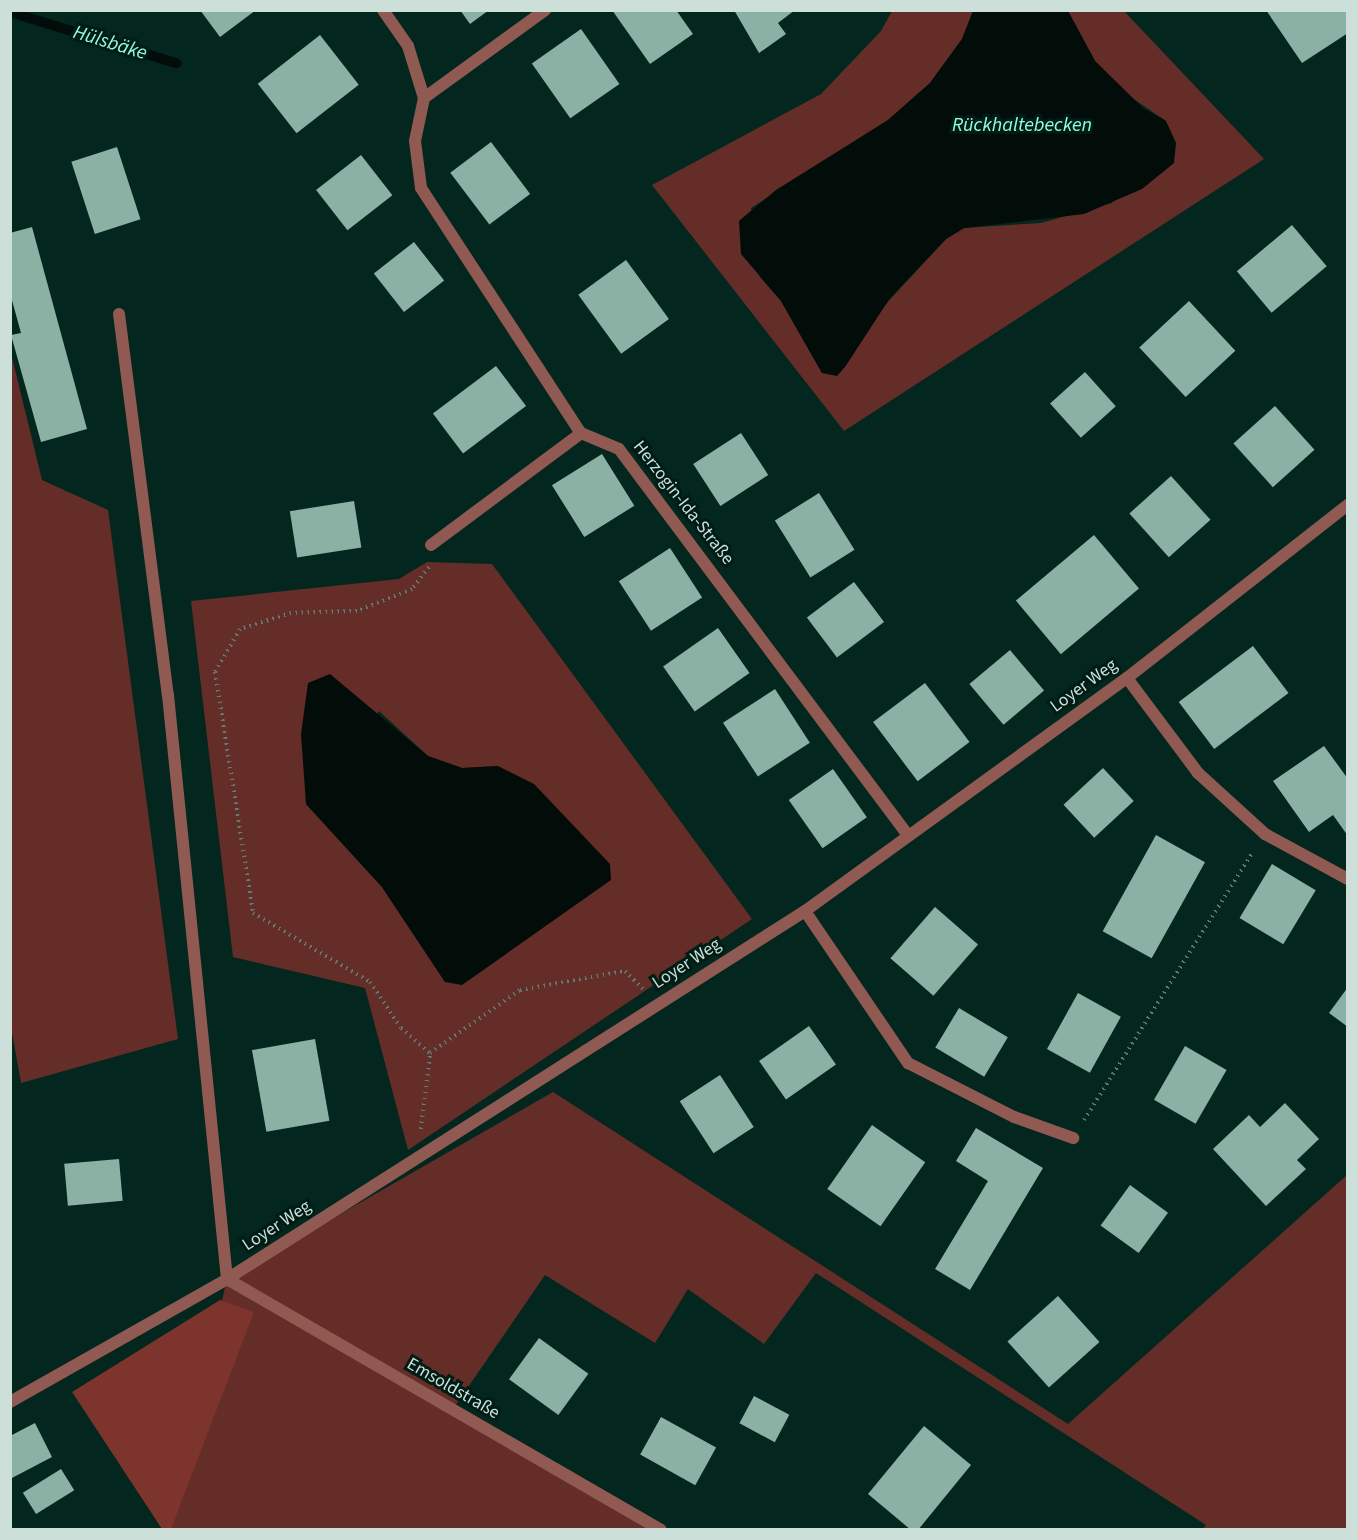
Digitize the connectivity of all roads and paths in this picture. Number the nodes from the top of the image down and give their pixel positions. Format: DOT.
graph roads {
  1 [pos="383,10"];
  2 [pos="545,10"];
  3 [pos="424,98"];
  4 [pos="120,314"];
  5 [pos="581,433"];
  6 [pos="1347,505"];
  7 [pos="431,545"];
  8 [pos="1127,678"];
  9 [pos="907,834"];
  10 [pos="1264,834"];
  11 [pos="1347,879"];
  12 [pos="805,911"];
  13 [pos="657,1005"];
  14 [pos="430,1053"];
  15 [pos="1073,1138"];
  16 [pos="421,1154"];
  17 [pos="227,1279"];
  18 [pos="10,1402"];
  19 [pos="661,1530"];
  1 -- 3 [label="street"];
  2 -- 3 [label="street"];
  3 -- 5 [label="street"];
  4 -- 17 [label="street"];
  5 -- 7 [label="street"];
  5 -- 9 [label="street, Herzogin-Ida-Straße"];
  6 -- 8 [label="street, Loyer Weg"];
  7 -- 14 [label="path"];
  8 -- 9 [label="street, Loyer Weg"];
  8 -- 10 [label="street"];
  9 -- 12 [label="street, Loyer Weg"];
  10 -- 11 [label="street"];
  10 -- 15 [label="path"];
  12 -- 13 [label="street, Loyer Weg"];
  12 -- 15 [label="street"];
  13 -- 14 [label="path"];
  13 -- 16 [label="street, Loyer Weg"];
  14 -- 16 [label="path"];
  16 -- 17 [label="street, Loyer Weg"];
  17 -- 18 [label="street, Loyer Weg"];
  17 -- 19 [label="street, Emsoldstraße"];
}
